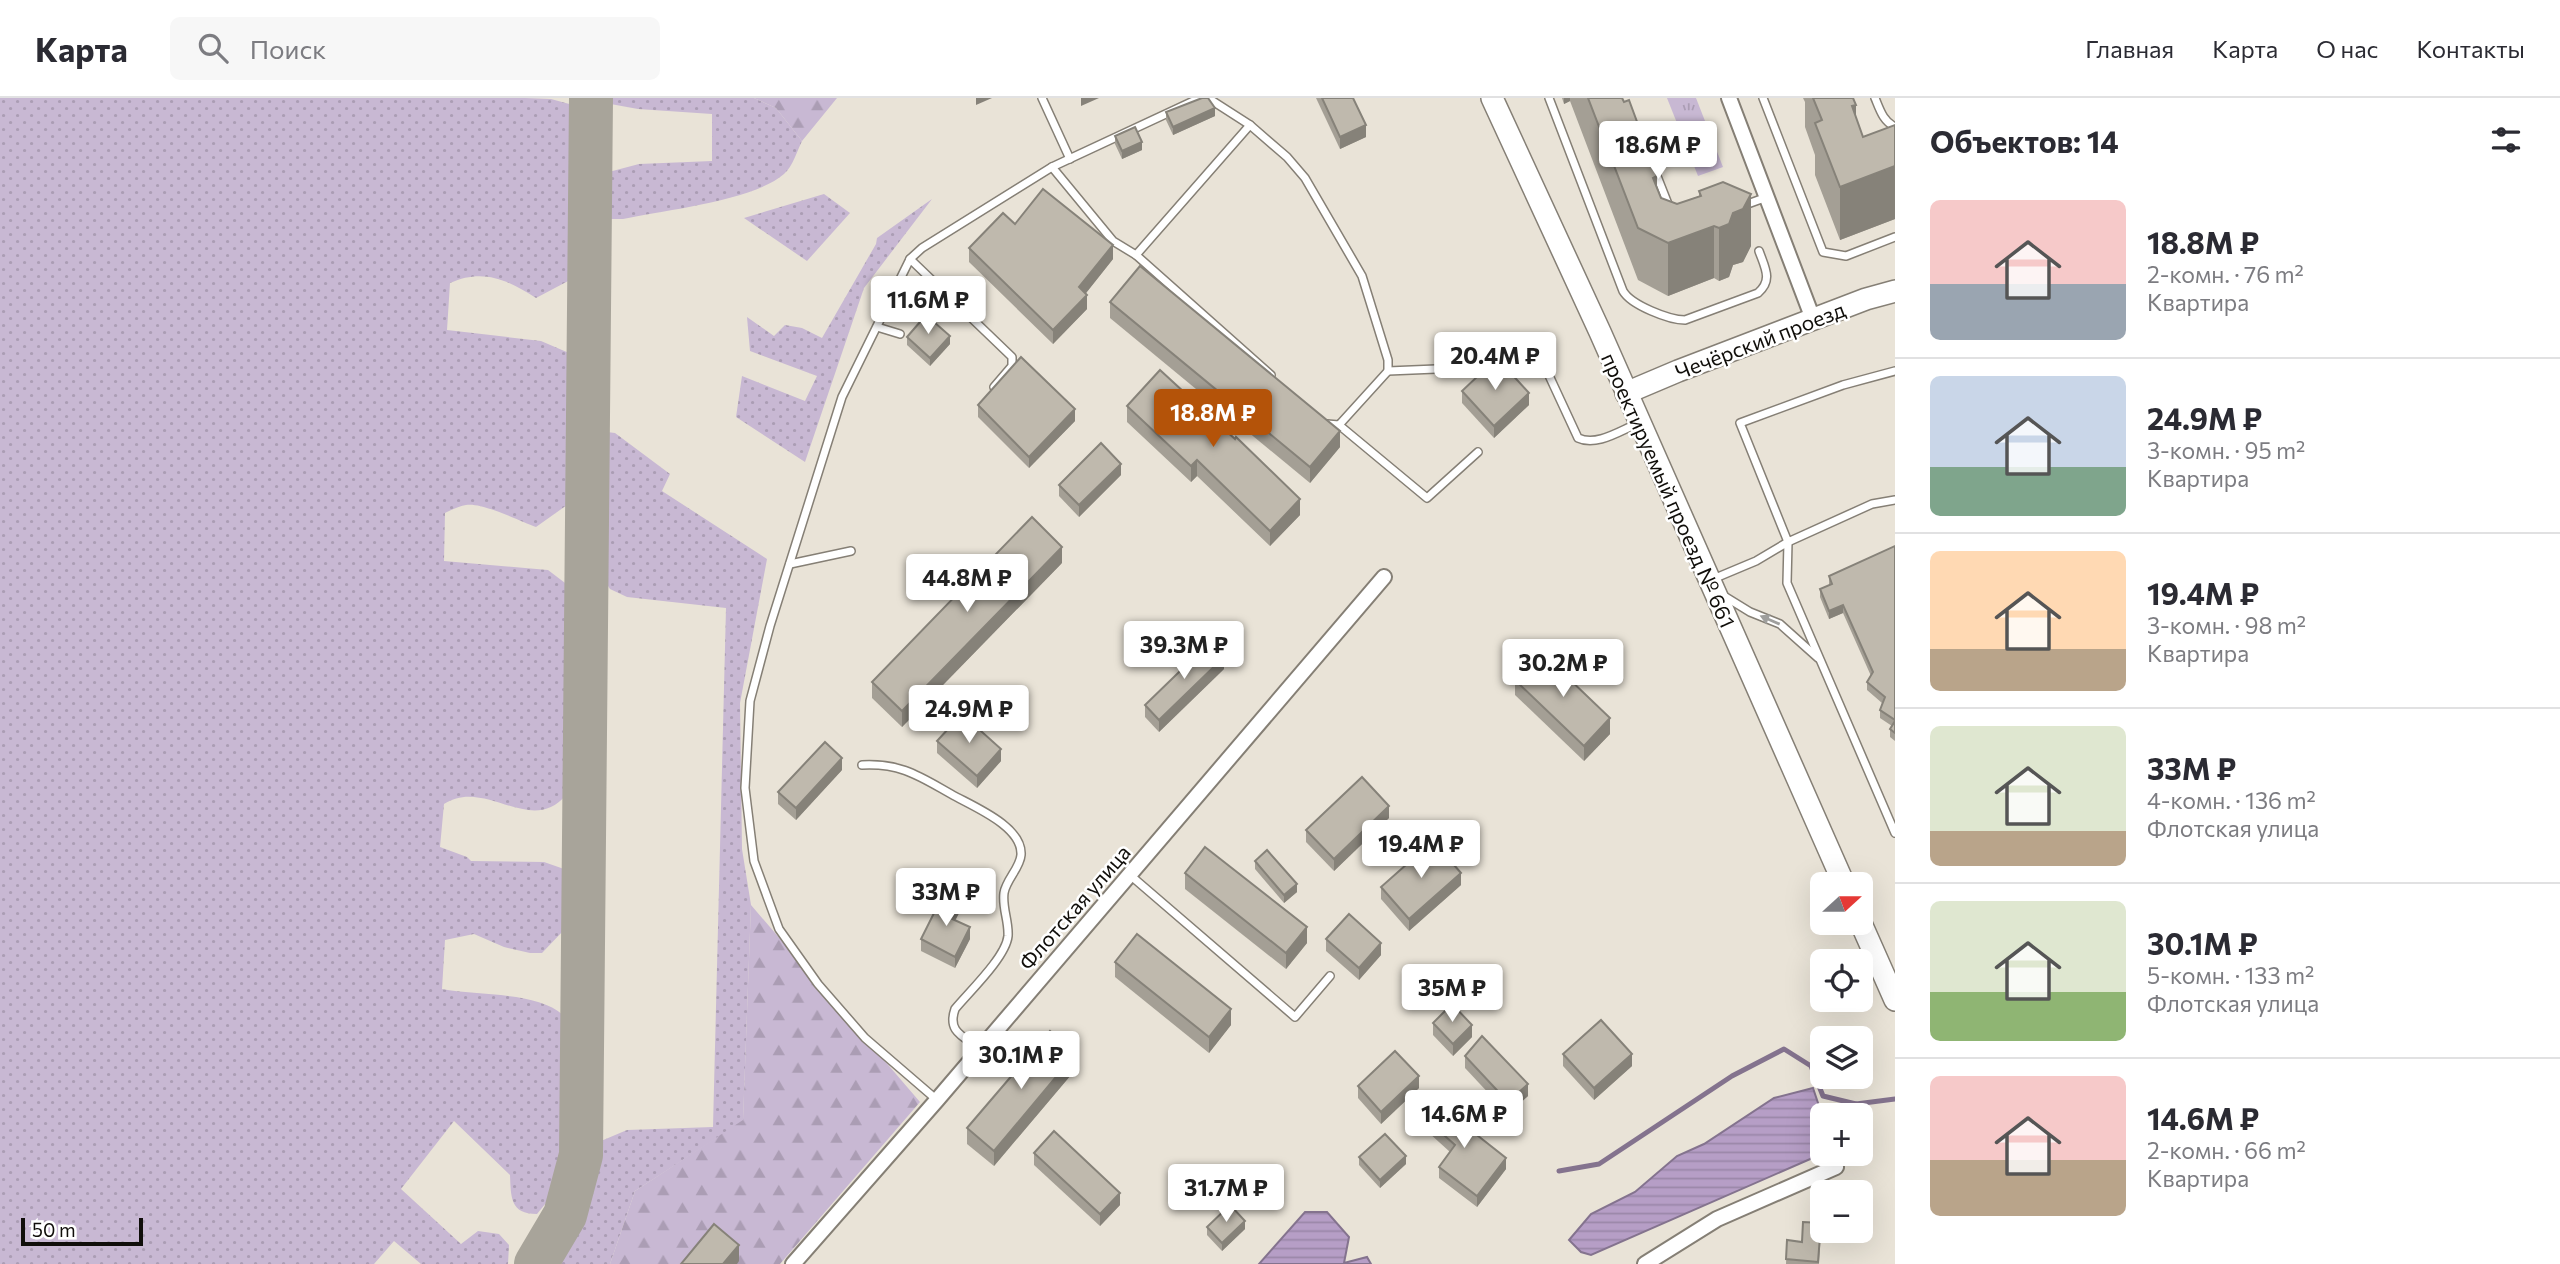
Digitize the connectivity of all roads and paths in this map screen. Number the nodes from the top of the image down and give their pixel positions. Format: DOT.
graph roads {
  1 [pos="1042,98"];
  2 [pos="1200,98"];
  3 [pos="1208,98"];
  4 [pos="1492,98"];
  5 [pos="1549,98"];
  6 [pos="1729,98"];
  7 [pos="1763,98"];
  8 [pos="1875,98"];
  9 [pos="1250,125"];
  10 [pos="1895,127"];
  11 [pos="1646,147"];
  12 [pos="1070,159"];
  13 [pos="1052,167"];
  14 [pos="1766,197"];
  15 [pos="1729,211"];
  16 [pos="1676,218"];
  17 [pos="1895,237"];
  18 [pos="1759,251"];
  19 [pos="1136,255"];
  20 [pos="910,259"];
  21 [pos="1895,291"];
  22 [pos="1813,319"];
  23 [pos="877,327"];
  24 [pos="900,334"];
  25 [pos="1388,371"];
  26 [pos="1895,372"];
  27 [pos="1278,381"];
  28 [pos="1626,393"];
  29 [pos="986,397"];
  30 [pos="1318,417"];
  31 [pos="1640,423"];
  32 [pos="1339,425"];
  33 [pos="1478,452"];
  34 [pos="1895,500"];
  35 [pos="1788,542"];
  36 [pos="851,551"];
  37 [pos="790,564"];
  38 [pos="1384,577"];
  39 [pos="1711,585"];
  40 [pos="1821,661"];
  41 [pos="862,765"];
  42 [pos="1895,833"];
  43 [pos="1838,872"];
  44 [pos="1130,874"];
  45 [pos="1866,935"];
  46 [pos="1330,976"];
  47 [pos="1895,1000"];
  48 [pos="980,1049"];
  49 [pos="937,1100"];
  50 [pos="1836,1167"];
  51 [pos="793,1264"];
  52 [pos="1645,1264"];
  1 -- 12 [label="lane"];
  2 -- 12 [label="lane"];
  3 -- 9 [label="lane"];
  4 -- 28 [label="main road, проектируемый проезд № 661"];
  5 -- 18 [label="lane"];
  6 -- 14 [label="street"];
  7 -- 17 [label="lane"];
  8 -- 10 [label="lane"];
  9 -- 19 [label="lane"];
  9 -- 25 [label="lane"];
  11 -- 16 [label="lane"];
  12 -- 13 [label="lane"];
  13 -- 19 [label="lane"];
  13 -- 20 [label="lane"];
  14 -- 15 [label="lane"];
  14 -- 22 [label="street"];
  19 -- 27 [label="lane"];
  20 -- 23 [label="lane"];
  20 -- 29 [label="lane"];
  21 -- 22 [label="main road, Чечёрский проезд"];
  22 -- 28 [label="main road, Чечёрский проезд"];
  23 -- 24 [label="lane"];
  23 -- 37 [label="lane"];
  25 -- 31 [label="lane"];
  25 -- 32 [label="lane"];
  26 -- 35 [label="lane"];
  28 -- 31 [label="main road, проектируемый проезд № 661"];
  30 -- 32 [label="lane"];
  31 -- 39 [label="main road, проектируемый проезд № 661"];
  32 -- 33 [label="lane"];
  34 -- 35 [label="lane"];
  35 -- 39 [label="lane"];
  35 -- 40 [label="lane"];
  36 -- 37 [label="lane"];
  37 -- 49 [label="lane"];
  38 -- 44 [label="street, Флотская улица"];
  40 -- 39 [label="lane, one-way"];
  39 -- 43 [label="main road, проектируемый проезд № 661"];
  40 -- 42 [label="lane"];
  41 -- 48 [label="lane"];
  44 -- 46 [label="lane"];
  44 -- 48 [label="street, Флотская улица"];
  45 -- 47 [label="main road"];
  48 -- 49 [label="street, Флотская улица"];
  49 -- 51 [label="street, Флотская улица"];
  50 -- 52 [label="street"];
}
